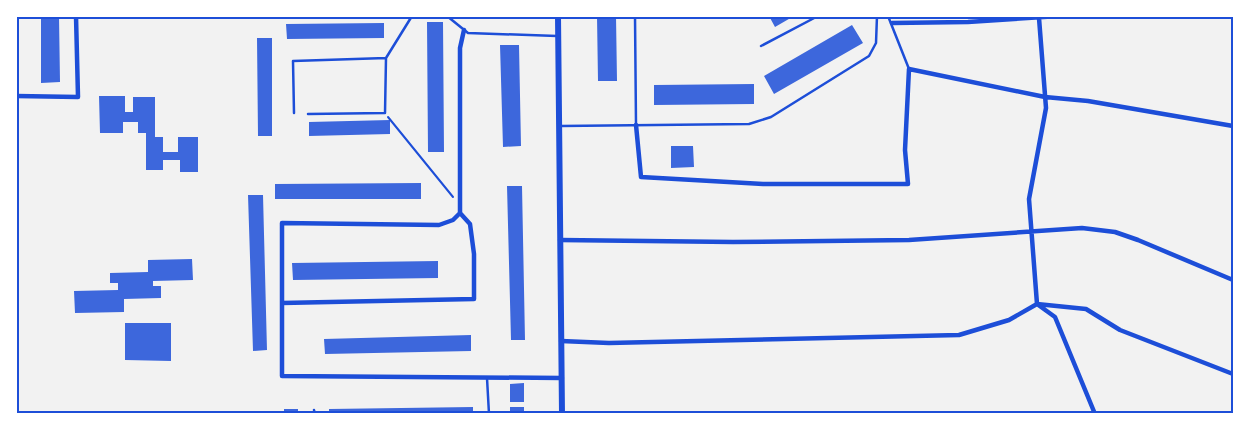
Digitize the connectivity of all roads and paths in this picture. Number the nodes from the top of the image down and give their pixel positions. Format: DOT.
graph roads {
  1 [pos="76,16"];
  2 [pos="412,16"];
  3 [pos="447,16"];
  4 [pos="558,16"];
  5 [pos="635,16"];
  6 [pos="818,16"];
  7 [pos="877,16"];
  8 [pos="888,16"];
  9 [pos="1059,16"];
  10 [pos="1039,18"];
  11 [pos="892,23"];
  12 [pos="464,30"];
  13 [pos="558,36"];
  14 [pos="761,46"];
  15 [pos="386,58"];
  16 [pos="909,69"];
  17 [pos="16,96"];
  18 [pos="1045,97"];
  19 [pos="294,113"];
  20 [pos="385,113"];
  21 [pos="308,114"];
  22 [pos="636,125"];
  23 [pos="559,126"];
  24 [pos="1233,126"];
  25 [pos="460,205"];
  26 [pos="460,213"];
  27 [pos="1030,231"];
  28 [pos="560,240"];
  29 [pos="1233,280"];
  30 [pos="282,304"];
  31 [pos="1038,304"];
  32 [pos="561,340"];
  33 [pos="1233,374"];
  34 [pos="487,378"];
  35 [pos="562,378"];
  36 [pos="489,414"];
  37 [pos="562,414"];
  38 [pos="1095,414"];
  1 -- 17 [label="street"];
  2 -- 15 [label="lane"];
  3 -- 12 [label="lane"];
  4 -- 13 [label="main road"];
  5 -- 22 [label="lane"];
  6 -- 14 [label="lane"];
  7 -- 22 [label="lane"];
  8 -- 11 [label="lane"];
  9 -- 10 [label="street"];
  10 -- 11 [label="street"];
  10 -- 18 [label="street"];
  11 -- 16 [label="lane"];
  12 -- 13 [label="lane"];
  12 -- 25 [label="street"];
  13 -- 23 [label="main road"];
  15 -- 19 [label="lane"];
  15 -- 20 [label="lane"];
  16 -- 18 [label="street"];
  16 -- 22 [label="street"];
  18 -- 24 [label="street"];
  18 -- 27 [label="street"];
  20 -- 21 [label="lane"];
  20 -- 25 [label="path"];
  22 -- 23 [label="lane"];
  23 -- 28 [label="main road"];
  25 -- 26 [label="street"];
  26 -- 30 [label="street"];
  26 -- 30 [label="street"];
  27 -- 28 [label="street"];
  27 -- 29 [label="street"];
  27 -- 31 [label="street"];
  28 -- 32 [label="main road"];
  30 -- 34 [label="street"];
  31 -- 32 [label="street"];
  31 -- 33 [label="street"];
  31 -- 38 [label="street"];
  32 -- 35 [label="main road"];
  34 -- 35 [label="street"];
  34 -- 36 [label="lane"];
  35 -- 37 [label="main road"];
}
